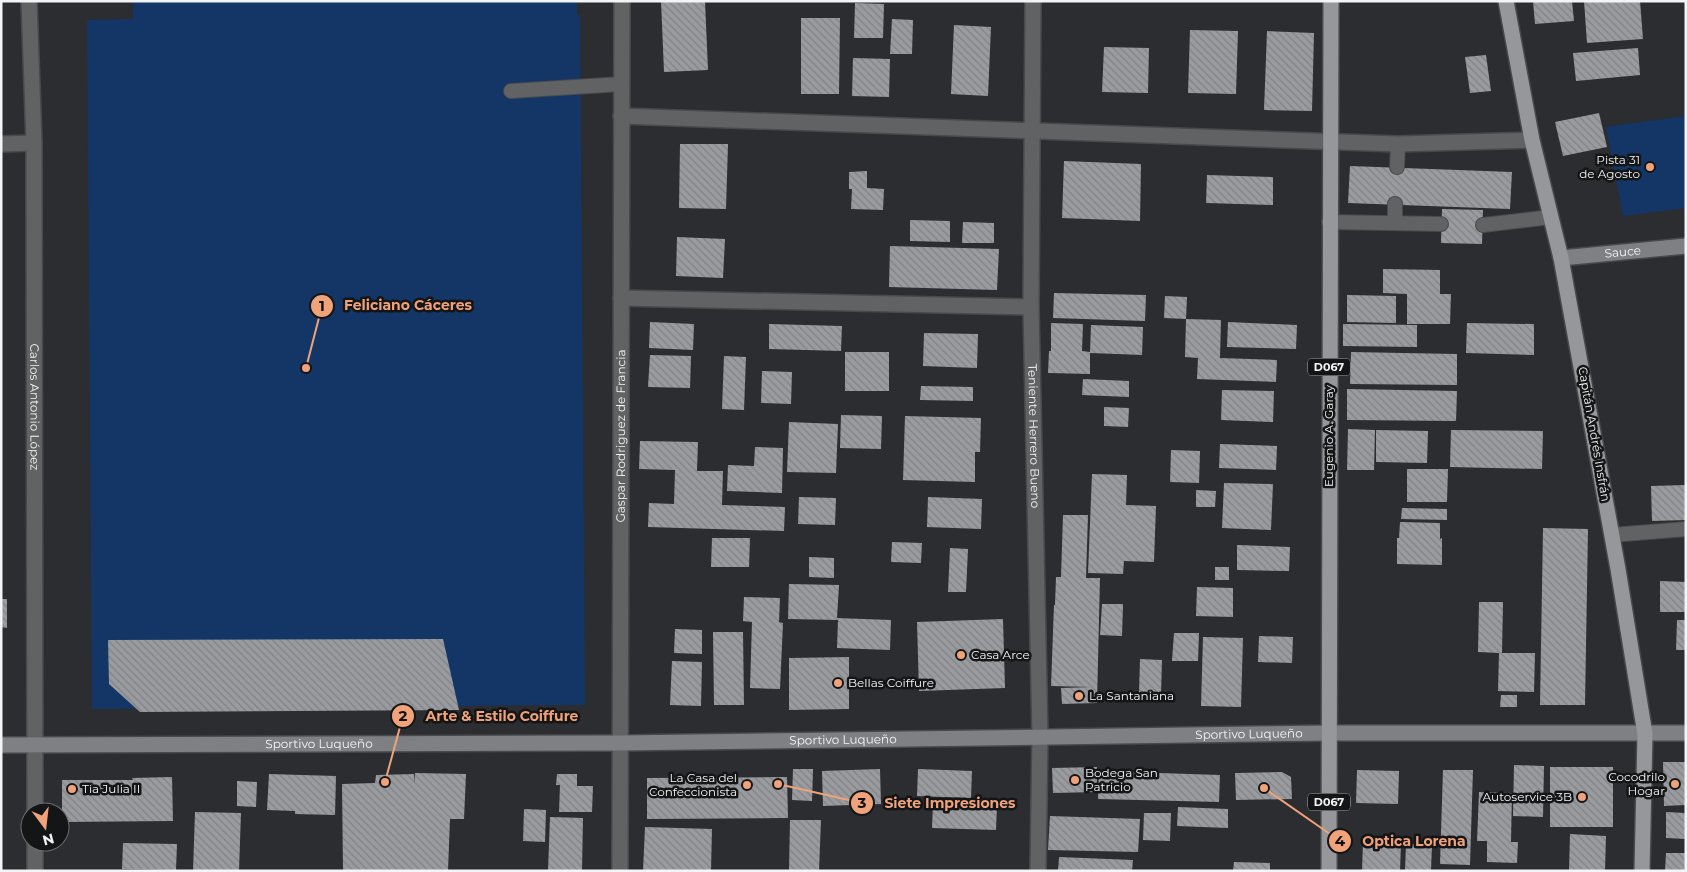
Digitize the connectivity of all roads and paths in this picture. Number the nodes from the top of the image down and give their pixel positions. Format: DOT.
graph roads {
  1 [pos="29,1"];
  2 [pos="622,1"];
  3 [pos="1033,1"];
  4 [pos="1331,1"];
  5 [pos="1506,1"];
  6 [pos="622,84"];
  7 [pos="510,91"];
  8 [pos="621,116"];
  9 [pos="1033,130"];
  10 [pos="1532,140"];
  11 [pos="1330,141"];
  12 [pos="34,143"];
  13 [pos="1,144"];
  14 [pos="1398,144"];
  15 [pos="1397,168"];
  16 [pos="1395,204"];
  17 [pos="1551,217"];
  18 [pos="1329,222"];
  19 [pos="1395,223"];
  20 [pos="1442,224"];
  21 [pos="1483,225"];
  22 [pos="1686,246"];
  23 [pos="1562,258"];
  24 [pos="621,298"];
  25 [pos="1031,308"];
  26 [pos="1686,529"];
  27 [pos="1612,534"];
  28 [pos="1329,733"];
  29 [pos="1686,733"];
  30 [pos="1645,734"];
  31 [pos="1040,736"];
  32 [pos="620,743"];
  33 [pos="34,744"];
  34 [pos="1,745"];
  35 [pos="35,802"];
  36 [pos="35,852"];
  37 [pos="35,871"];
  38 [pos="620,871"];
  39 [pos="1038,871"];
  40 [pos="1329,871"];
  41 [pos="1642,871"];
  1 -- 12 [label="street, Carlos Antonio López"];
  2 -- 6 [label="street, Gaspar Rodriguez de Francia"];
  3 -- 9 [label="street, Teniente Herrero Bueno"];
  4 -- 11 [label="main road, Eugenio A. Garay / D067"];
  5 -- 10 [label="main road, Capitán Andrés Insfrán"];
  6 -- 7 [label="lane"];
  6 -- 8 [label="street, Gaspar Rodriguez de Francia"];
  8 -- 9 [label="street"];
  8 -- 24 [label="street, Gaspar Rodriguez de Francia"];
  9 -- 11 [label="street"];
  9 -- 25 [label="street, Teniente Herrero Bueno"];
  10 -- 14 [label="street"];
  10 -- 17 [label="main road, Capitán Andrés Insfrán"];
  11 -- 14 [label="street"];
  11 -- 18 [label="main road, Eugenio A. Garay / D067"];
  12 -- 13 [label="street"];
  12 -- 33 [label="street, Carlos Antonio López"];
  14 -- 15 [label="lane"];
  16 -- 19 [label="lane"];
  17 -- 21 [label="lane"];
  17 -- 23 [label="main road, Capitán Andrés Insfrán"];
  18 -- 19 [label="lane"];
  18 -- 28 [label="main road, Eugenio A. Garay / D067"];
  19 -- 20 [label="lane"];
  22 -- 23 [label="street, Sauce"];
  23 -- 27 [label="main road, Capitán Andrés Insfrán"];
  24 -- 25 [label="street"];
  24 -- 32 [label="street, Gaspar Rodriguez de Francia"];
  25 -- 31 [label="street, Teniente Herrero Bueno"];
  26 -- 27 [label="lane"];
  27 -- 30 [label="main road, Capitán Andrés Insfrán"];
  28 -- 30 [label="street, Sportivo Luqueño"];
  28 -- 31 [label="street, Sportivo Luqueño"];
  28 -- 40 [label="main road, Eugenio A. Garay / D067"];
  29 -- 30 [label="street, Sportivo Luqueño"];
  30 -- 41 [label="main road, Capitán Andrés Insfrán"];
  31 -- 32 [label="street, Sportivo Luqueño"];
  31 -- 39 [label="street, Teniente Herrero Bueno"];
  32 -- 33 [label="street, Sportivo Luqueño"];
  32 -- 38 [label="street, Gaspar Rodriguez de Francia"];
  33 -- 34 [label="street, Sportivo Luqueño"];
  33 -- 35 [label="street, Carlos Antonio López"];
  36 -- 37 [label="street"];
}
